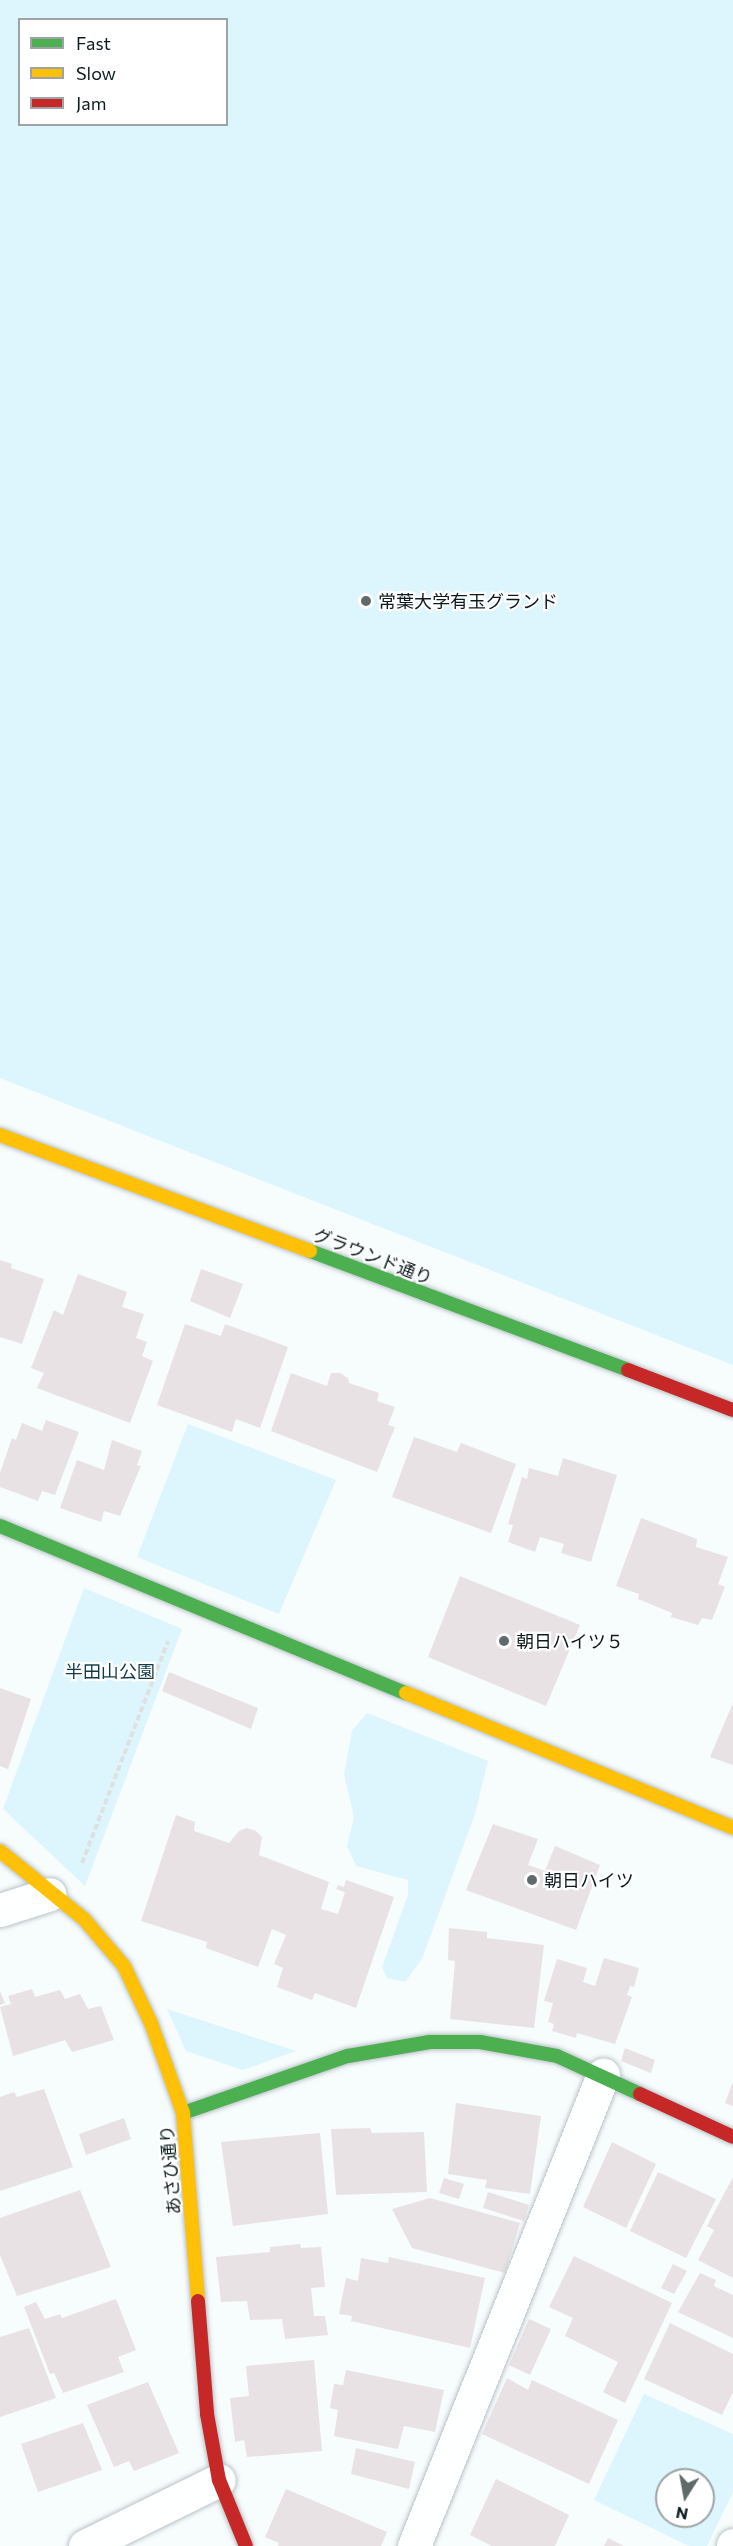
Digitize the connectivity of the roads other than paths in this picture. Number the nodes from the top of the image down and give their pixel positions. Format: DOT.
graph roads {
  1 [pos="0,1135"];
  2 [pos="733,1410"];
  3 [pos="0,1526"];
  4 [pos="733,1828"];
  5 [pos="0,1851"];
  6 [pos="50,1894"];
  7 [pos="0,1910"];
  8 [pos="603,2075"];
  9 [pos="183,2114"];
  10 [pos="733,2137"];
  11 [pos="219,2480"];
  12 [pos="85,2546"];
  13 [pos="246,2546"];
  14 [pos="414,2546"];
  1 -- 2 [label="street, グラウンド通り"];
  3 -- 4 [label="street"];
  5 -- 6 [label="street, あさひ通り"];
  6 -- 7 [label="street"];
  6 -- 9 [label="street, あさひ通り"];
  8 -- 9 [label="street"];
  8 -- 10 [label="street"];
  8 -- 14 [label="street"];
  9 -- 11 [label="street, あさひ通り"];
  11 -- 12 [label="street"];
  11 -- 13 [label="street, あさひ通り"];
}
